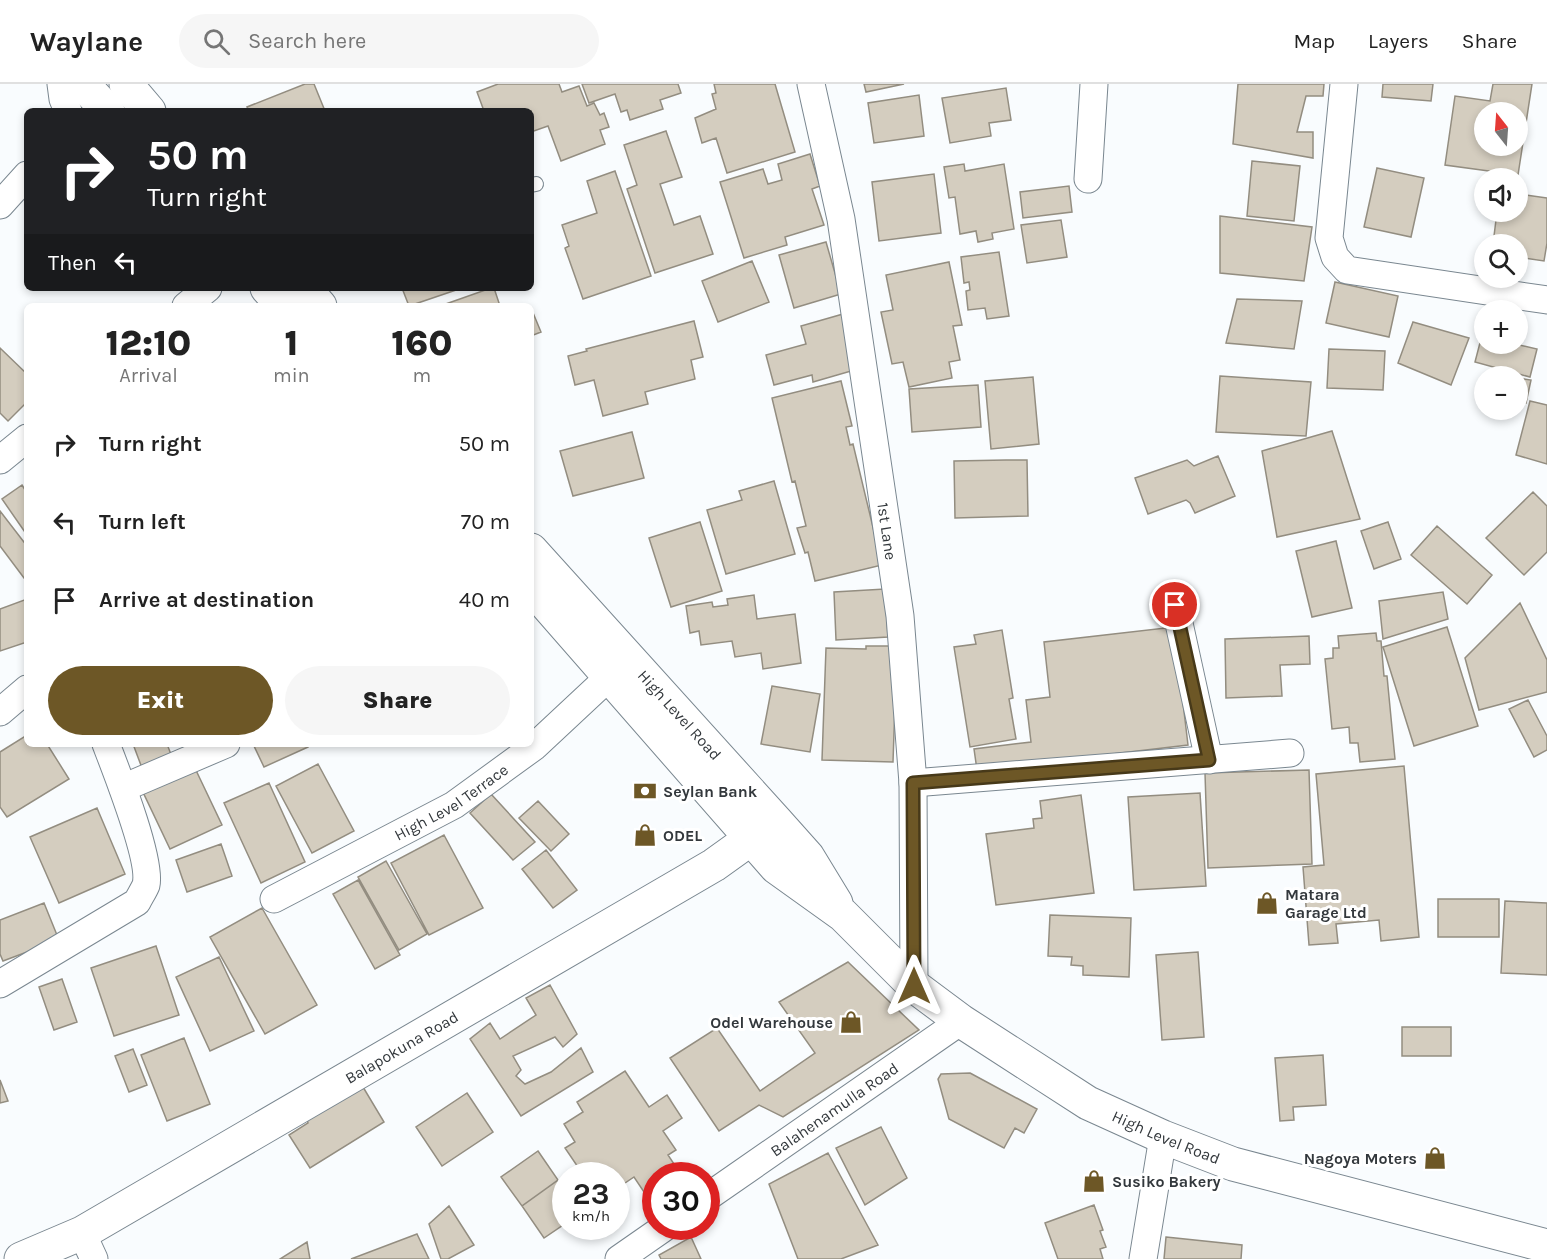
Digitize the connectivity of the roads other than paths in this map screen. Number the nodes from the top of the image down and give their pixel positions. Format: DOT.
graph roads {
  1 [pos="61,84"];
  2 [pos="83,84"];
  3 [pos="126,84"];
  4 [pos="811,84"];
  5 [pos="1094,84"];
  6 [pos="1344,84"];
  7 [pos="67,108"];
  8 [pos="105,108"];
  9 [pos="146,108"];
  10 [pos="24,178"];
  11 [pos="1088,179"];
  12 [pos="0,205"];
  13 [pos="204,291"];
  14 [pos="270,291"];
  15 [pos="307,291"];
  16 [pos="1547,300"];
  17 [pos="190,303"];
  18 [pos="280,303"];
  19 [pos="317,303"];
  20 [pos="24,440"];
  21 [pos="0,460"];
  22 [pos="534,554"];
  23 [pos="534,590"];
  24 [pos="1175,605"];
  25 [pos="610,676"];
  26 [pos="24,692"];
  27 [pos="0,712"];
  28 [pos="107,747"];
  29 [pos="219,747"];
  30 [pos="534,747"];
  31 [pos="534,747"];
  32 [pos="1290,753"];
  33 [pos="1209,760"];
  34 [pos="913,783"];
  35 [pos="123,788"];
  36 [pos="764,830"];
  37 [pos="274,899"];
  38 [pos="0,984"];
  39 [pos="914,986"];
  40 [pos="961,1021"];
  41 [pos="1163,1137"];
  42 [pos="720,1188"];
  43 [pos="646,1240"];
  44 [pos="88,1246"];
  45 [pos="1547,1246"];
  46 [pos="21,1259"];
  47 [pos="619,1259"];
  48 [pos="1143,1259"];
  1 -- 7 [label="street"];
  2 -- 8 [label="main road"];
  3 -- 9 [label="main road"];
  4 -- 34 [label="street, 1st Lane"];
  5 -- 11 [label="street"];
  6 -- 16 [label="street"];
  10 -- 12 [label="street"];
  13 -- 17 [label="street"];
  14 -- 18 [label="main road"];
  15 -- 19 [label="main road"];
  20 -- 21 [label="street"];
  22 -- 36 [label="main road, High Level Road"];
  23 -- 25 [label="main road, High Level Road"];
  24 -- 33 [label="street"];
  25 -- 31 [label="street, High Level Terrace"];
  25 -- 36 [label="main road, High Level Road"];
  26 -- 27 [label="street"];
  28 -- 35 [label="street"];
  29 -- 35 [label="street"];
  30 -- 37 [label="street, High Level Terrace"];
  32 -- 33 [label="street"];
  33 -- 34 [label="street"];
  34 -- 39 [label="street, 1st Lane"];
  35 -- 38 [label="street"];
  36 -- 39 [label="main road, High Level Road"];
  36 -- 44 [label="main road, Balapokuna Road"];
  39 -- 40 [label="main road, High Level Road"];
  40 -- 41 [label="main road, High Level Road"];
  40 -- 42 [label="street, Balahenamulla Road"];
  41 -- 45 [label="main road, High Level Road"];
  41 -- 48 [label="street"];
  43 -- 47 [label="street"];
  44 -- 46 [label="main road, Balapokuna Road"];
}
